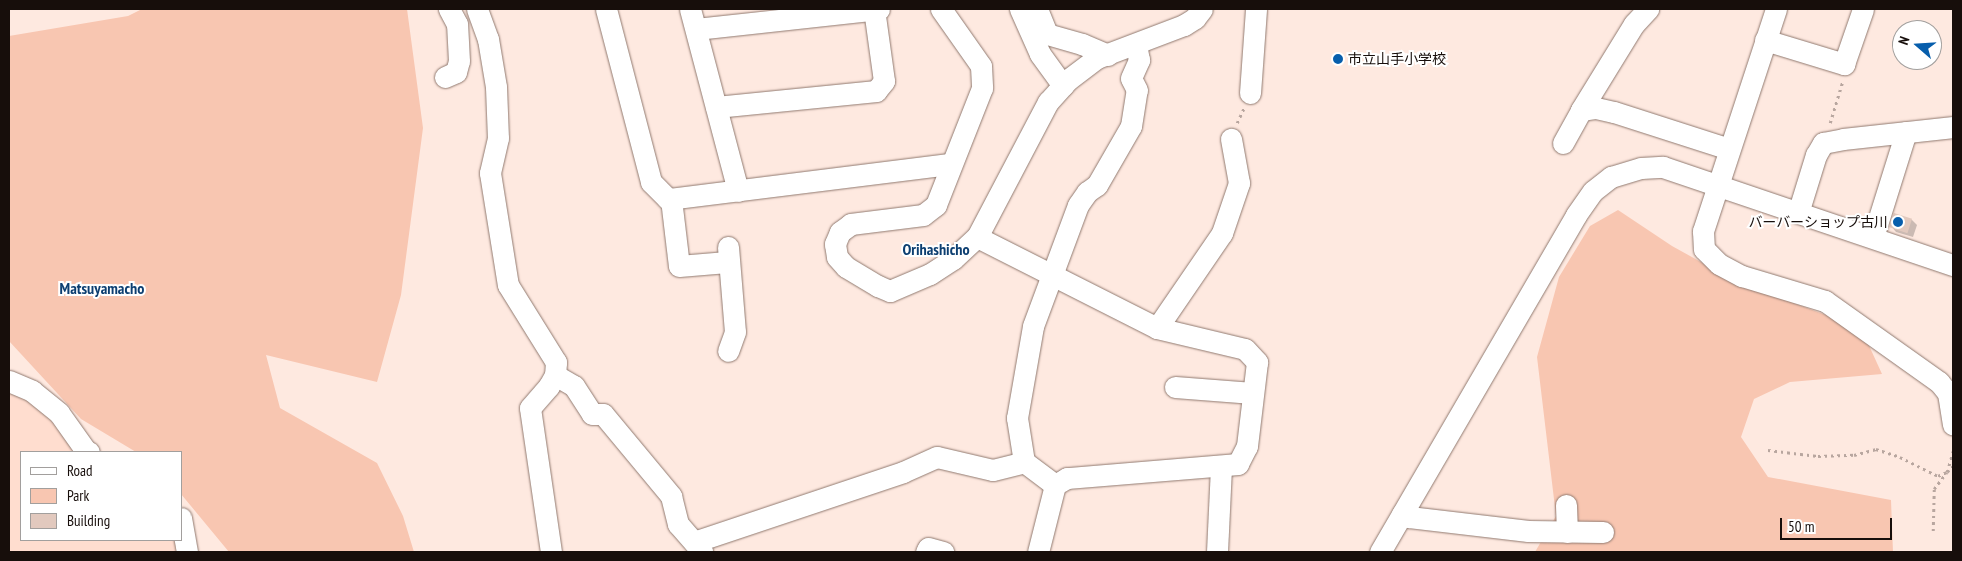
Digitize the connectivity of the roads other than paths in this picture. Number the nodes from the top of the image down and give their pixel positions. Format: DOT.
graph roads {
  1 [pos="449,9"];
  2 [pos="606,9"];
  3 [pos="690,9"];
  4 [pos="874,9"];
  5 [pos="879,9"];
  6 [pos="941,9"];
  7 [pos="1020,9"];
  8 [pos="1037,9"];
  9 [pos="1202,9"];
  10 [pos="1256,9"];
  11 [pos="1648,9"];
  12 [pos="1776,9"];
  13 [pos="1863,9"];
  14 [pos="479,10"];
  15 [pos="696,29"];
  16 [pos="1765,40"];
  17 [pos="1136,44"];
  18 [pos="1108,55"];
  19 [pos="445,76"];
  20 [pos="1063,86"];
  21 [pos="1250,93"];
  22 [pos="716,107"];
  23 [pos="1581,110"];
  24 [pos="1953,127"];
  25 [pos="1906,132"];
  26 [pos="1231,139"];
  27 [pos="1563,143"];
  28 [pos="1729,149"];
  29 [pos="951,164"];
  30 [pos="1717,186"];
  31 [pos="738,191"];
  32 [pos="671,199"];
  33 [pos="1798,213"];
  34 [pos="977,237"];
  35 [pos="1873,237"];
  36 [pos="1953,265"];
  37 [pos="1051,275"];
  38 [pos="1157,328"];
  39 [pos="728,351"];
  40 [pos="555,375"];
  41 [pos="9,381"];
  42 [pos="1175,387"];
  43 [pos="1253,393"];
  44 [pos="1953,425"];
  45 [pos="86,451"];
  46 [pos="1024,462"];
  47 [pos="1221,466"];
  48 [pos="1055,485"];
  49 [pos="1566,505"];
  50 [pos="1402,514"];
  51 [pos="182,524"];
  52 [pos="1567,532"];
  53 [pos="1603,532"];
  54 [pos="698,547"];
  55 [pos="187,552"];
  56 [pos="551,552"];
  57 [pos="926,552"];
  58 [pos="943,552"];
  59 [pos="1038,552"];
  60 [pos="1217,552"];
  61 [pos="1380,552"];
  1 -- 19 [label="street"];
  2 -- 32 [label="street"];
  3 -- 15 [label="street"];
  4 -- 5 [label="street"];
  4 -- 15 [label="street"];
  4 -- 22 [label="street"];
  6 -- 29 [label="street"];
  7 -- 20 [label="street"];
  8 -- 18 [label="street"];
  9 -- 17 [label="street"];
  10 -- 21 [label="street"];
  11 -- 23 [label="street"];
  12 -- 16 [label="street"];
  13 -- 16 [label="street"];
  14 -- 40 [label="street"];
  15 -- 22 [label="street"];
  16 -- 28 [label="street"];
  17 -- 18 [label="street"];
  17 -- 37 [label="street"];
  18 -- 20 [label="street"];
  20 -- 34 [label="street"];
  22 -- 31 [label="street"];
  23 -- 27 [label="street"];
  23 -- 28 [label="street"];
  24 -- 25 [label="street"];
  25 -- 33 [label="street"];
  25 -- 35 [label="street"];
  26 -- 38 [label="street"];
  28 -- 30 [label="street"];
  29 -- 31 [label="street"];
  29 -- 34 [label="street"];
  30 -- 33 [label="street"];
  30 -- 44 [label="street"];
  30 -- 50 [label="street"];
  31 -- 32 [label="street"];
  32 -- 39 [label="street"];
  33 -- 35 [label="street"];
  34 -- 37 [label="street"];
  35 -- 36 [label="street"];
  37 -- 38 [label="street"];
  37 -- 46 [label="street"];
  38 -- 43 [label="street"];
  40 -- 54 [label="street"];
  40 -- 56 [label="street"];
  41 -- 45 [label="street"];
  42 -- 43 [label="street"];
  43 -- 47 [label="street"];
  46 -- 48 [label="street"];
  46 -- 54 [label="street"];
  47 -- 48 [label="street"];
  47 -- 60 [label="street"];
  48 -- 59 [label="street"];
  49 -- 52 [label="street"];
  50 -- 52 [label="street"];
  50 -- 61 [label="street"];
  51 -- 55 [label="street"];
  52 -- 53 [label="street"];
  57 -- 58 [label="street"];
}
